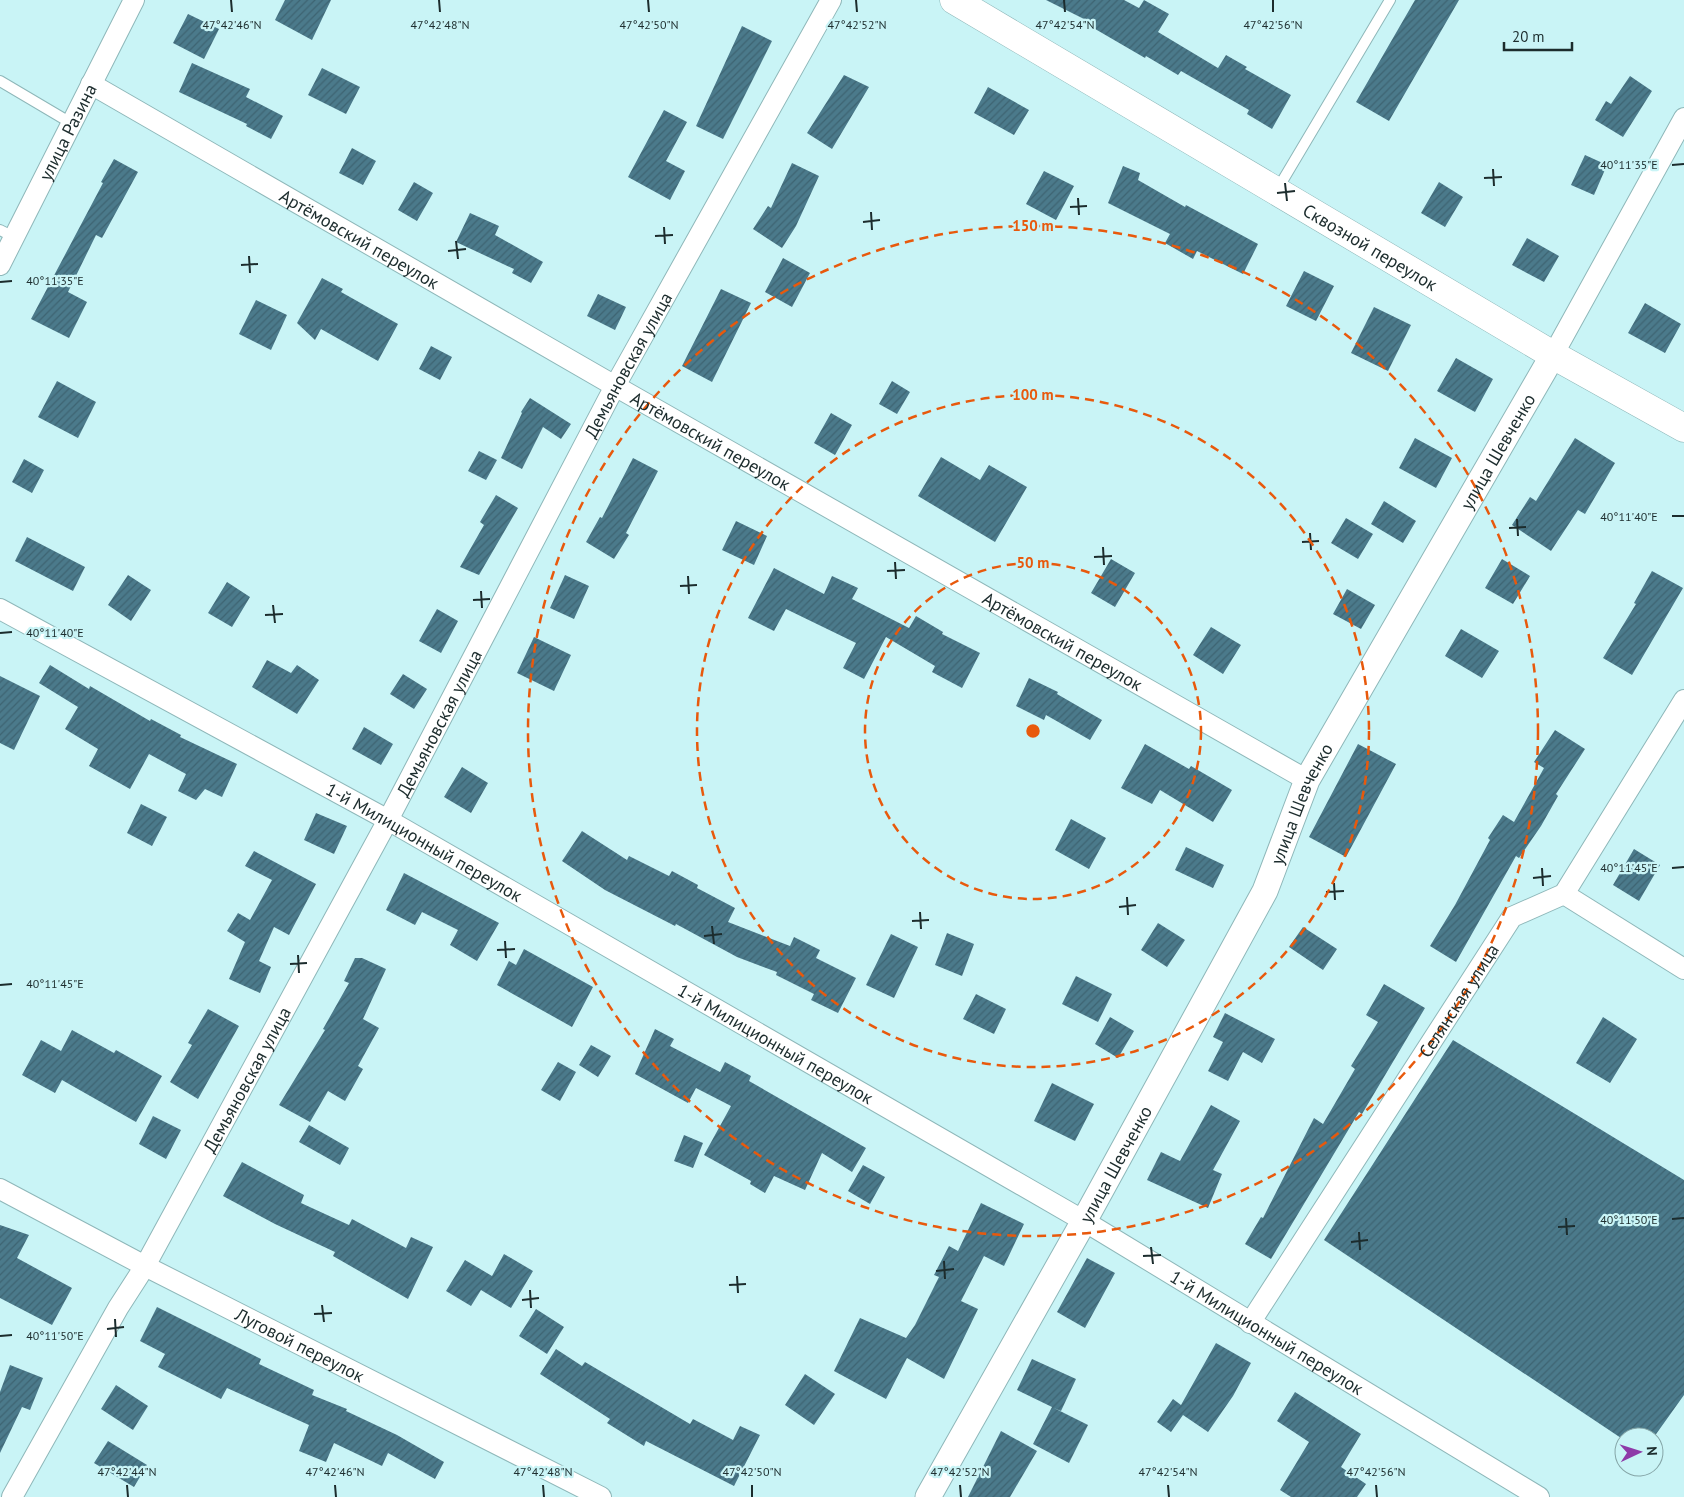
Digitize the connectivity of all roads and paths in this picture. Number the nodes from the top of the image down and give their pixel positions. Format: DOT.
graph roads {
  1 [pos="134,0"];
  2 [pos="831,0"];
  3 [pos="954,0"];
  4 [pos="1390,0"];
  5 [pos="0,81"];
  6 [pos="90,84"];
  7 [pos="1684,118"];
  8 [pos="71,123"];
  9 [pos="1276,191"];
  10 [pos="7,233"];
  11 [pos="0,265"];
  12 [pos="1553,355"];
  13 [pos="615,386"];
  14 [pos="1684,428"];
  15 [pos="0,608"];
  16 [pos="1684,700"];
  17 [pos="1307,780"];
  18 [pos="388,820"];
  19 [pos="1564,894"];
  20 [pos="1684,969"];
  21 [pos="0,1189"];
  22 [pos="1084,1221"];
  23 [pos="145,1266"];
  24 [pos="1250,1323"];
  25 [pos="12,1497"];
  26 [pos="601,1497"];
  27 [pos="928,1497"];
  28 [pos="1539,1497"];
  1 -- 6 [label="street, улица Разина"];
  2 -- 13 [label="street, Демьяновская улица"];
  3 -- 9 [label="main road, Сквозной переулок"];
  4 -- 9 [label="lane"];
  5 -- 8 [label="lane"];
  6 -- 8 [label="street, улица Разина"];
  6 -- 13 [label="street, Артёмовский переулок"];
  7 -- 12 [label="street, улица Шевченко"];
  8 -- 10 [label="street, улица Разина"];
  9 -- 12 [label="main road, Сквозной переулок"];
  10 -- 11 [label="street, улица Разина"];
  12 -- 14 [label="main road, Сквозной переулок"];
  12 -- 17 [label="street, улица Шевченко"];
  13 -- 17 [label="street, Артёмовский переулок"];
  13 -- 18 [label="street, Демьяновская улица"];
  15 -- 18 [label="street, 1-й Милиционный переулок"];
  16 -- 19 [label="street"];
  17 -- 22 [label="street, улица Шевченко"];
  18 -- 22 [label="street, 1-й Милиционный переулок"];
  18 -- 23 [label="street, Демьяновская улица"];
  19 -- 20 [label="street"];
  19 -- 24 [label="street, Селянская улица"];
  21 -- 23 [label="street, Луговой переулок"];
  22 -- 24 [label="street, 1-й Милиционный переулок"];
  22 -- 27 [label="street, улица Шевченко"];
  23 -- 25 [label="street, Демьяновская улица"];
  23 -- 26 [label="street, Луговой переулок"];
  24 -- 28 [label="street, 1-й Милиционный переулок"];
}
